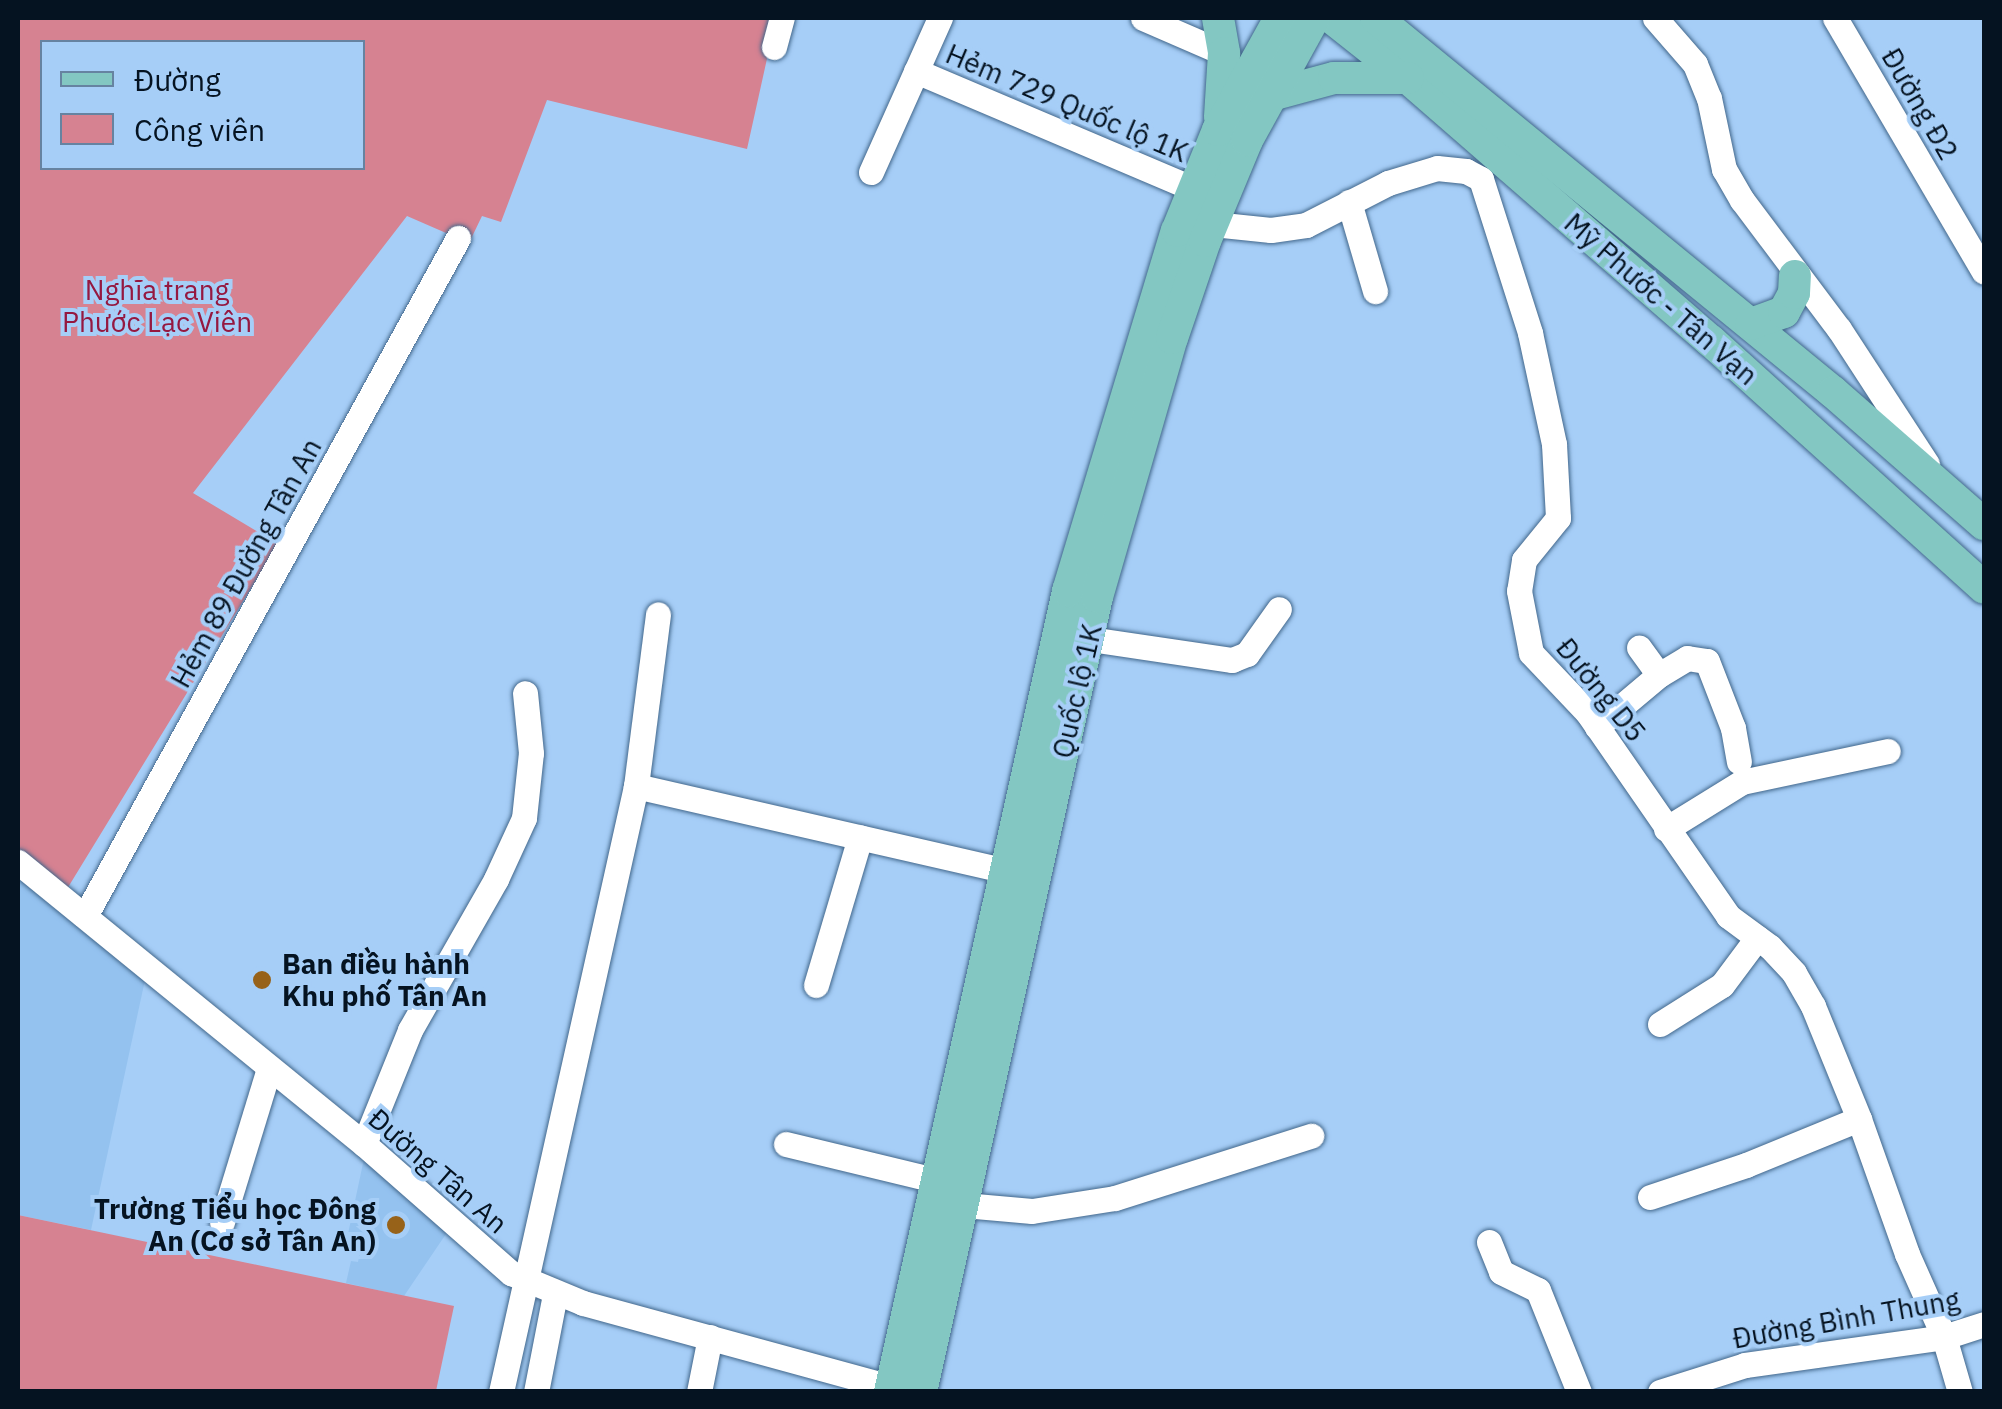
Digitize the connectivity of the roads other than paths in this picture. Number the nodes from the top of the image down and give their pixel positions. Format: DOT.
graph roads {
  1 [pos="782,18"];
  2 [pos="940,18"];
  3 [pos="1144,18"];
  4 [pos="1218,18"];
  5 [pos="1280,18"];
  6 [pos="1314,18"];
  7 [pos="1332,18"];
  8 [pos="1376,18"];
  9 [pos="1402,18"];
  10 [pos="1655,18"];
  11 [pos="1836,18"];
  12 [pos="774,47"];
  13 [pos="1224,53"];
  14 [pos="1416,67"];
  15 [pos="916,71"];
  16 [pos="1271,95"];
  17 [pos="1218,130"];
  18 [pos="871,172"];
  19 [pos="1481,178"];
  20 [pos="1520,178"];
  21 [pos="1194,189"];
  22 [pos="1348,202"];
  23 [pos="1213,224"];
  24 [pos="458,238"];
  25 [pos="1984,272"];
  26 [pos="1795,276"];
  27 [pos="1375,291"];
  28 [pos="1751,324"];
  29 [pos="1942,487"];
  30 [pos="1984,524"];
  31 [pos="1984,588"];
  32 [pos="1279,609"];
  33 [pos="658,614"];
  34 [pos="1090,639"];
  35 [pos="1639,647"];
  36 [pos="1660,674"];
  37 [pos="524,693"];
  38 [pos="1598,726"];
  39 [pos="1888,751"];
  40 [pos="1739,760"];
  41 [pos="636,786"];
  42 [pos="1666,829"];
  43 [pos="860,837"];
  44 [pos="18,862"];
  45 [pos="1007,871"];
  46 [pos="85,916"];
  47 [pos="1757,938"];
  48 [pos="816,985"];
  49 [pos="1660,1024"];
  50 [pos="269,1068"];
  51 [pos="1859,1119"];
  52 [pos="1311,1136"];
  53 [pos="364,1144"];
  54 [pos="786,1144"];
  55 [pos="939,1181"];
  56 [pos="1650,1197"];
  57 [pos="964,1205"];
  58 [pos="222,1222"];
  59 [pos="1490,1242"];
  60 [pos="525,1281"];
  61 [pos="555,1294"];
  62 [pos="1984,1324"];
  63 [pos="710,1337"];
  64 [pos="1944,1337"];
  65 [pos="1675,1389"];
  66 [pos="902,1390"];
  67 [pos="500,1392"];
  68 [pos="536,1392"];
  69 [pos="699,1392"];
  70 [pos="1580,1392"];
  71 [pos="1960,1392"];
  1 -- 12 [label="street"];
  2 -- 15 [label="street"];
  3 -- 13 [label="street"];
  4 -- 13 [label="main road"];
  5 -- 17 [label="main road, Quốc lộ 1K"];
  6 -- 16 [label="main road, Quốc lộ 1K"];
  7 -- 14 [label="main road, Mỹ Phước - Tân Vạn"];
  8 -- 14 [label="main road, Mỹ Phước - Tân Vạn"];
  9 -- 14 [label="main road"];
  10 -- 26 [label="street"];
  11 -- 25 [label="street, Đường Đ2"];
  13 -- 17 [label="main road"];
  14 -- 16 [label="main road"];
  14 -- 20 [label="main road, Mỹ Phước - Tân Vạn"];
  14 -- 28 [label="main road, Mỹ Phước - Tân Vạn"];
  15 -- 18 [label="street"];
  15 -- 21 [label="street, Hẻm 729 Quốc lộ 1K"];
  16 -- 23 [label="main road, Quốc lộ 1K"];
  17 -- 21 [label="main road, Quốc lộ 1K"];
  19 -- 20 [label="street"];
  19 -- 22 [label="street"];
  19 -- 38 [label="street, Đường D5"];
  20 -- 31 [label="main road, Mỹ Phước - Tân Vạn"];
  21 -- 45 [label="main road, Quốc lộ 1K"];
  22 -- 23 [label="street"];
  22 -- 27 [label="street"];
  23 -- 34 [label="main road, Quốc lộ 1K"];
  24 -- 46 [label="street, Hẻm 89 Đường Tân An"];
  26 -- 28 [label="main road"];
  26 -- 29 [label="street"];
  28 -- 29 [label="main road, Mỹ Phước - Tân Vạn"];
  29 -- 30 [label="main road, Mỹ Phước - Tân Vạn"];
  32 -- 34 [label="street"];
  33 -- 41 [label="street"];
  34 -- 57 [label="main road, Quốc lộ 1K"];
  35 -- 36 [label="street"];
  36 -- 38 [label="street"];
  36 -- 40 [label="street"];
  37 -- 53 [label="street"];
  38 -- 42 [label="street, Đường D5"];
  39 -- 42 [label="street"];
  41 -- 43 [label="street"];
  41 -- 60 [label="street"];
  42 -- 47 [label="street, Đường D5"];
  43 -- 45 [label="street"];
  43 -- 48 [label="street"];
  44 -- 46 [label="street, Đường Tân An"];
  45 -- 55 [label="main road, Quốc lộ 1K"];
  46 -- 50 [label="street, Đường Tân An"];
  47 -- 49 [label="street"];
  47 -- 51 [label="street, Đường D5"];
  50 -- 53 [label="street, Đường Tân An"];
  50 -- 58 [label="street"];
  51 -- 56 [label="street"];
  51 -- 64 [label="street, Đường D5"];
  52 -- 57 [label="street"];
  53 -- 60 [label="street, Đường Tân An"];
  54 -- 55 [label="street"];
  55 -- 66 [label="main road, Quốc lộ 1K"];
  57 -- 66 [label="main road, Quốc lộ 1K"];
  59 -- 70 [label="street"];
  60 -- 61 [label="street, Đường Tân An"];
  60 -- 67 [label="street"];
  61 -- 63 [label="street, Đường Tân An"];
  61 -- 68 [label="street"];
  62 -- 64 [label="street, Đường Bình Thung"];
  63 -- 66 [label="street, Đường Tân An"];
  63 -- 69 [label="street"];
  64 -- 65 [label="street, Đường Bình Thung"];
  64 -- 71 [label="street, Đường D5"];
}
